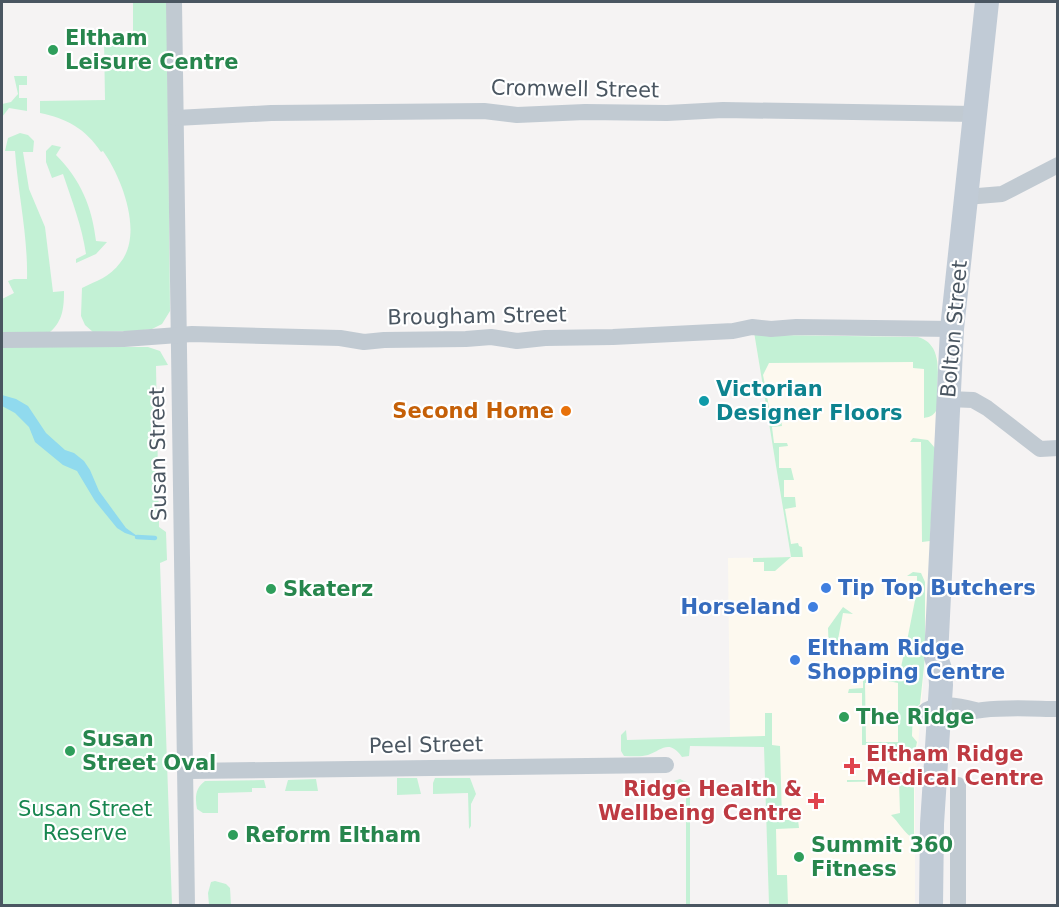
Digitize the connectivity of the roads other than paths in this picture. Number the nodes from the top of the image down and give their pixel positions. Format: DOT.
graph roads {
  1 [pos="174,2"];
  2 [pos="987,2"];
  3 [pos="974,114"];
  4 [pos="176,118"];
  5 [pos="1058,165"];
  6 [pos="966,197"];
  7 [pos="952,329"];
  8 [pos="178,335"];
  9 [pos="2,340"];
  10 [pos="948,399"];
  11 [pos="1058,448"];
  12 [pos="1058,709"];
  13 [pos="976,710"];
  14 [pos="934,716"];
  15 [pos="666,765"];
  16 [pos="186,771"];
  17 [pos="958,785"];
  18 [pos="187,906"];
  19 [pos="918,906"];
  20 [pos="931,906"];
  21 [pos="958,906"];
  1 -- 4 [label="street, Susan Street"];
  2 -- 3 [label="main road, Bolton Street"];
  3 -- 4 [label="street, Cromwell Street"];
  3 -- 6 [label="main road, Bolton Street"];
  4 -- 8 [label="street, Susan Street"];
  5 -- 6 [label="street"];
  6 -- 7 [label="main road, Bolton Street"];
  7 -- 8 [label="street, Brougham Street"];
  7 -- 10 [label="main road, Bolton Street"];
  8 -- 9 [label="street, Brougham Street"];
  8 -- 16 [label="street, Susan Street"];
  10 -- 11 [label="street"];
  10 -- 14 [label="main road, Bolton Street"];
  12 -- 13 [label="street"];
  13 -- 14 [label="street"];
  13 -- 14 [label="street"];
  14 -- 19 [label="main road, Bolton Street"];
  14 -- 20 [label="main road, Bolton Street"];
  15 -- 16 [label="street, Peel Street"];
  16 -- 18 [label="street, Susan Street"];
  17 -- 21 [label="street"];
}
